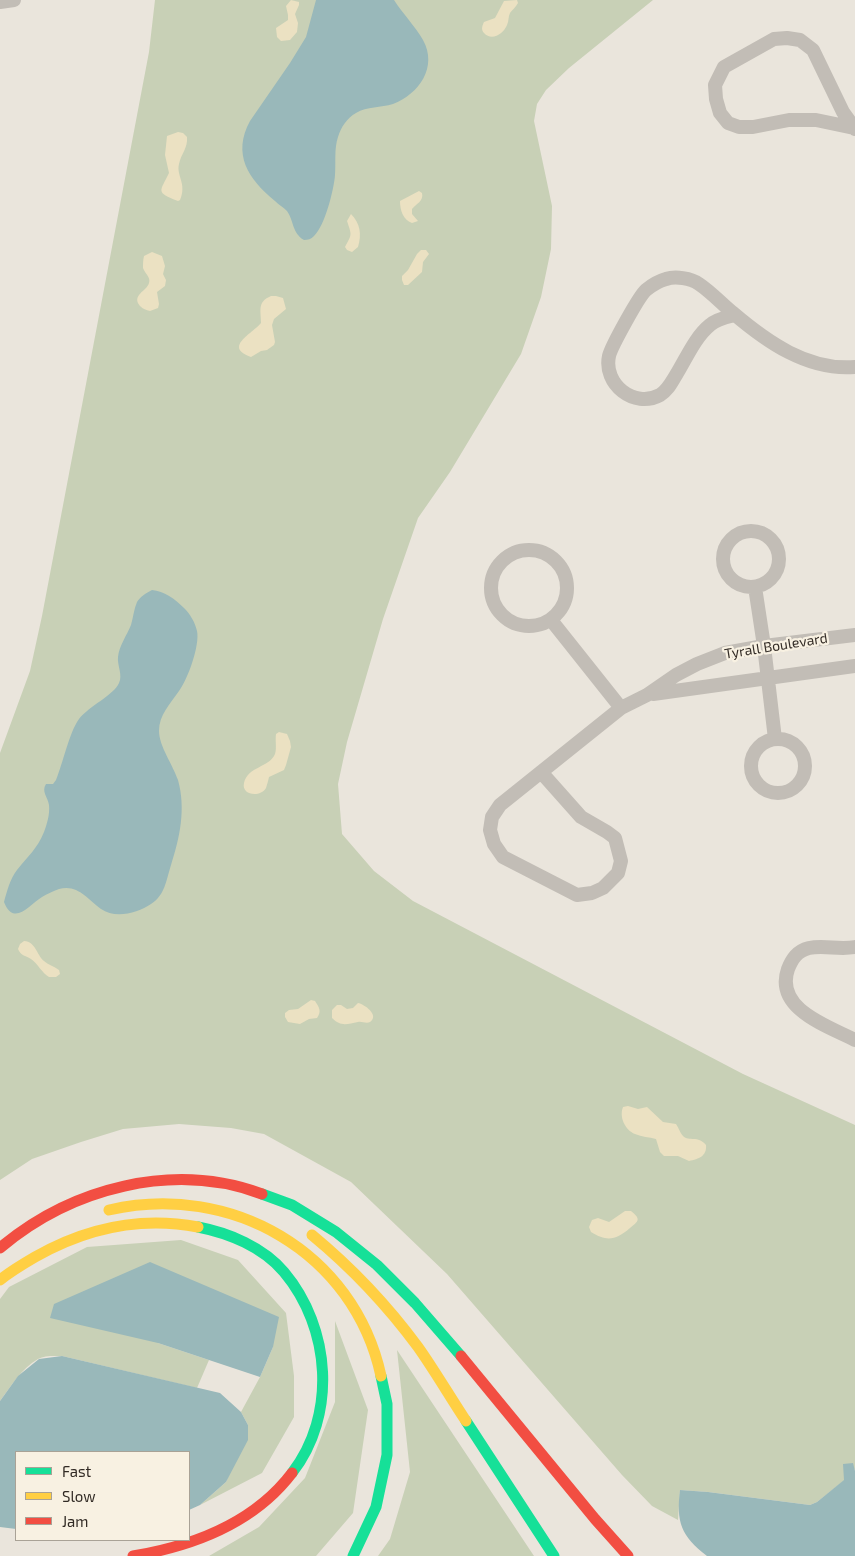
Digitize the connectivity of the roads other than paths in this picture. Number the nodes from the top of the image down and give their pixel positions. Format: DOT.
graph roads {
  1 [pos="14,0"];
  2 [pos="0,2"];
  3 [pos="854,128"];
  4 [pos="735,315"];
  5 [pos="855,367"];
  6 [pos="755,587"];
  7 [pos="551,620"];
  8 [pos="855,634"];
  9 [pos="764,646"];
  10 [pos="855,666"];
  11 [pos="768,677"];
  12 [pos="647,695"];
  13 [pos="621,708"];
  14 [pos="775,739"];
  15 [pos="541,772"];
  16 [pos="855,948"];
  17 [pos="855,1040"];
  18 [pos="114,1188"];
  19 [pos="263,1206"];
  20 [pos="95,1214"];
  21 [pos="305,1230"];
  22 [pos="0,1248"];
  23 [pos="23,1251"];
  24 [pos="0,1270"];
  25 [pos="0,1280"];
  26 [pos="133,1556"];
  27 [pos="353,1556"];
  28 [pos="554,1556"];
  29 [pos="628,1556"];
  1 -- 2 [label="street"];
  3 -- 3 [label="street"];
  4 -- 4 [label="street"];
  4 -- 5 [label="street"];
  6 -- 6 [label="street"];
  6 -- 9 [label="street"];
  7 -- 7 [label="street"];
  7 -- 13 [label="street"];
  8 -- 9 [label="street, Tyrall Boulevard"];
  9 -- 11 [label="street"];
  9 -- 12 [label="street, Tyrall Boulevard"];
  10 -- 11 [label="street, Tyrall Boulevard"];
  11 -- 12 [label="street, Tyrall Boulevard"];
  11 -- 14 [label="street"];
  12 -- 13 [label="street, Tyrall Boulevard"];
  13 -- 15 [label="street, Tyrall Boulevard"];
  15 -- 15 [label="street, Tyrall Boulevard"];
  16 -- 17 [label="street"];
  18 -- 19 [label="highway"];
  18 -- 22 [label="highway"];
  18 -- 29 [label="highway"];
  20 -- 27 [label="highway"];
  21 -- 28 [label="highway"];
  23 -- 24 [label="highway"];
  25 -- 26 [label="highway"];
}
